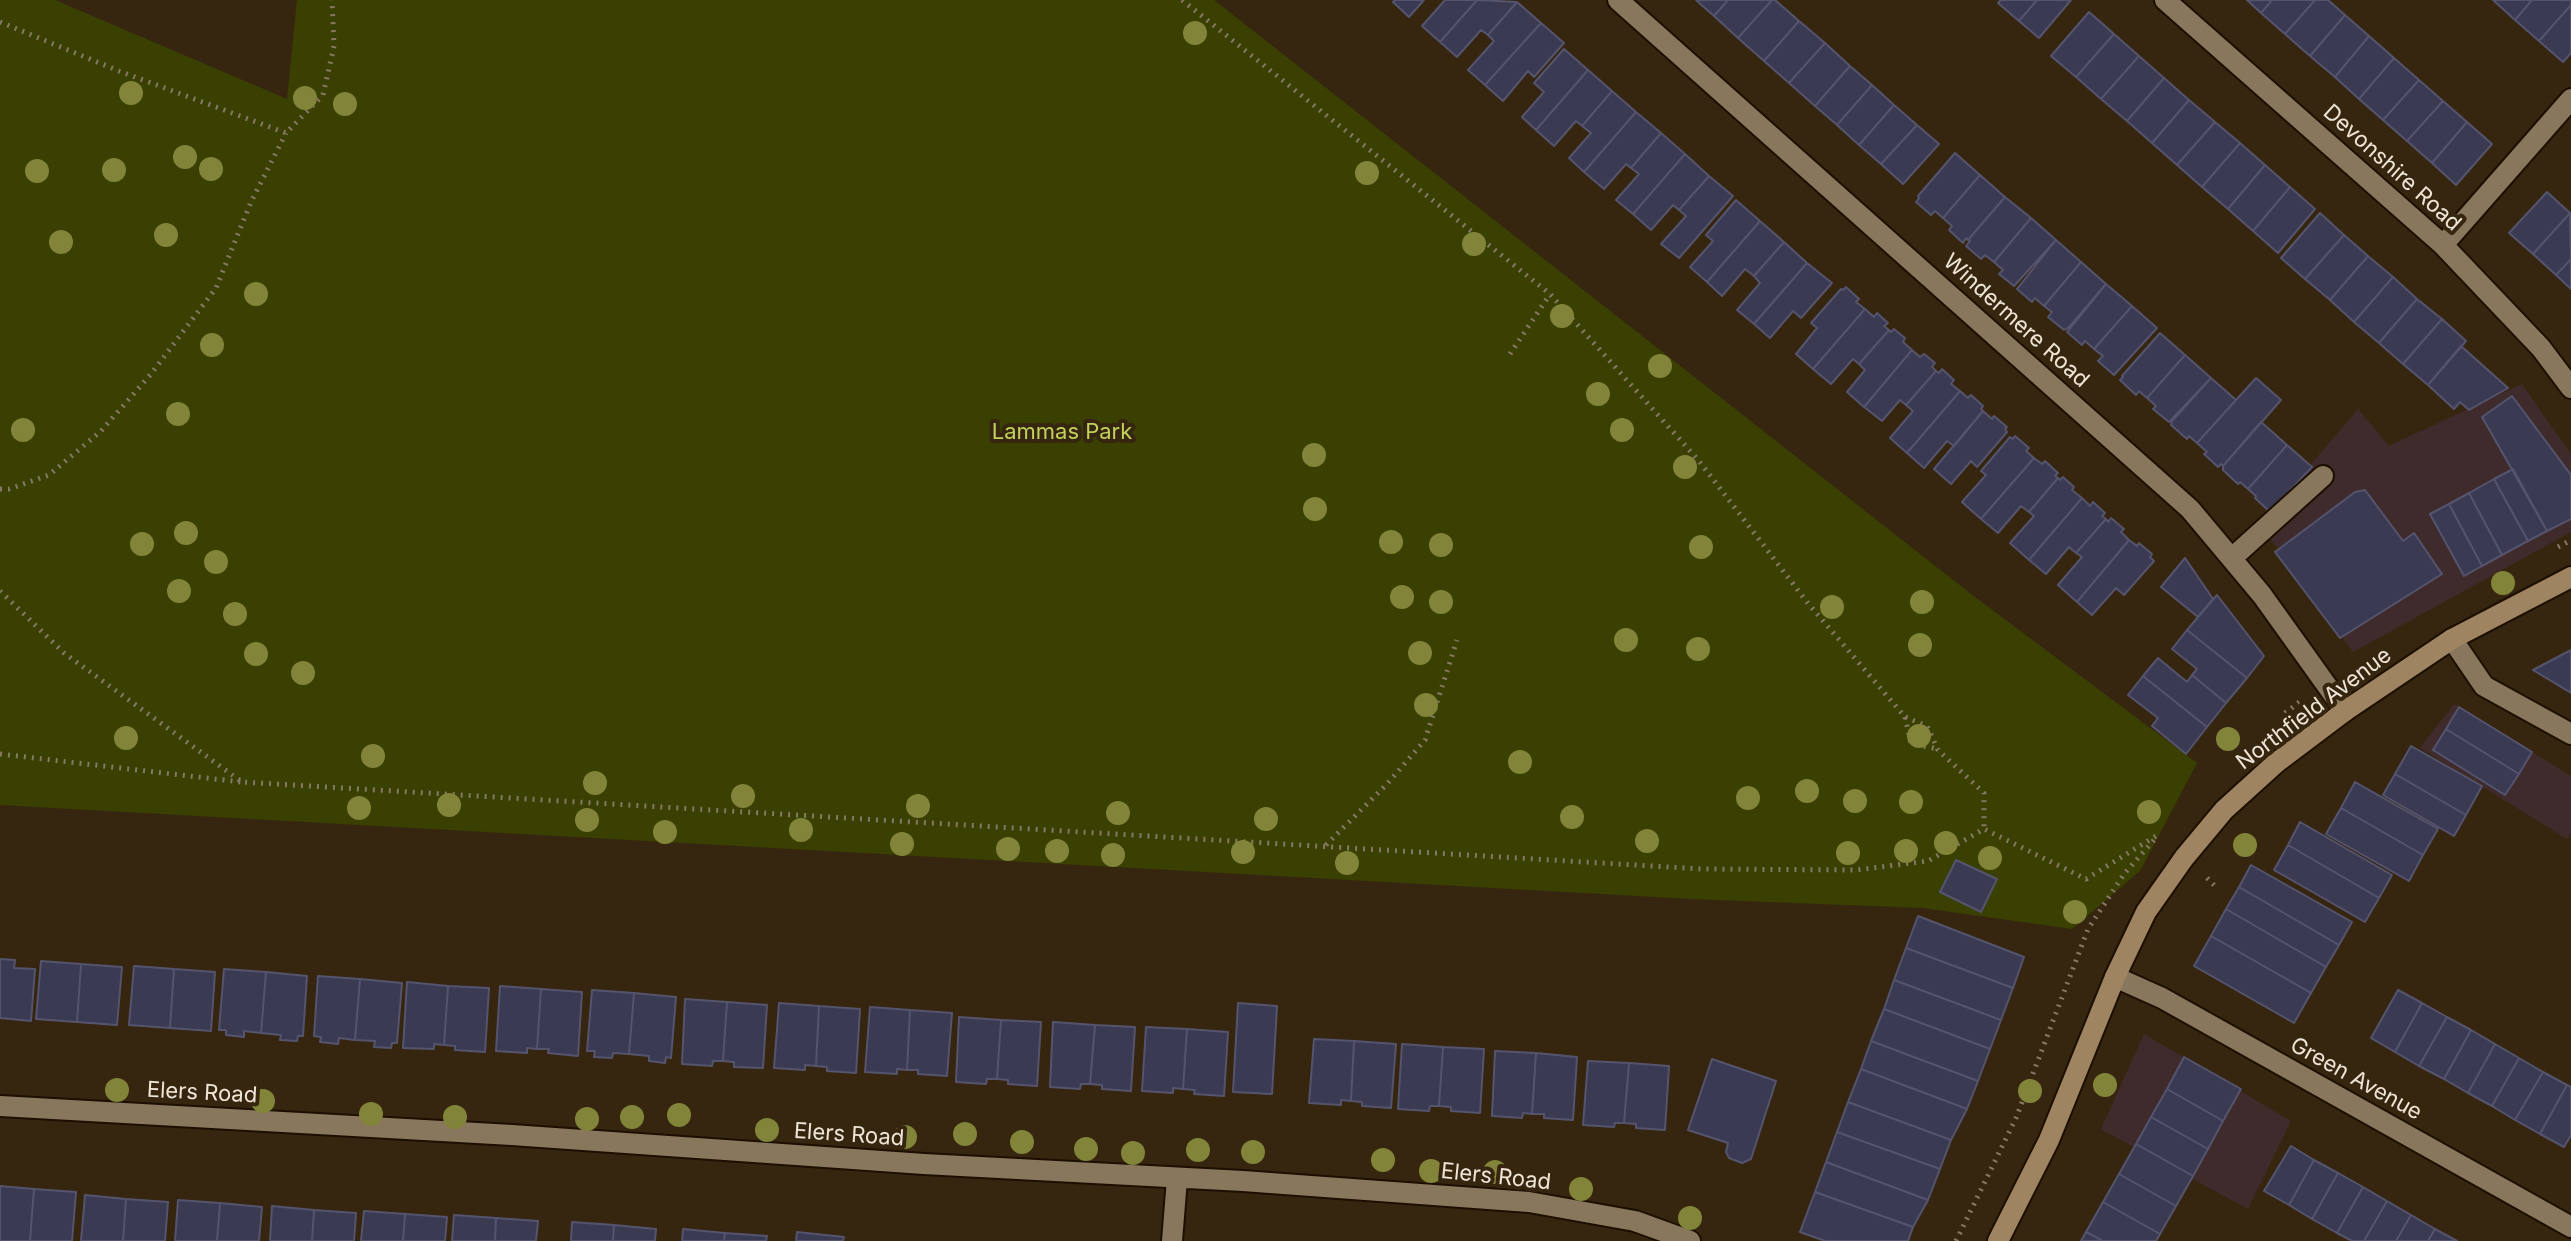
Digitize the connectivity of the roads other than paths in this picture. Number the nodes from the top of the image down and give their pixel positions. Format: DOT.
graph roads {
  1 [pos="1618,0"];
  2 [pos="2165,0"];
  3 [pos="2571,99"];
  4 [pos="2443,245"];
  5 [pos="2571,388"];
  6 [pos="2323,476"];
  7 [pos="2232,558"];
  8 [pos="2571,577"];
  9 [pos="2452,639"];
  10 [pos="2345,711"];
  11 [pos="2571,734"];
  12 [pos="2115,977"];
  13 [pos="0,1106"];
  14 [pos="1177,1179"];
  15 [pos="2571,1227"];
  16 [pos="1172,1241"];
  17 [pos="1690,1241"];
  18 [pos="1998,1241"];
  1 -- 7 [label="street, Windermere Road"];
  2 -- 4 [label="street, Devonshire Road"];
  3 -- 4 [label="street"];
  4 -- 5 [label="street, Devonshire Road"];
  6 -- 7 [label="street"];
  7 -- 10 [label="street, Windermere Road"];
  8 -- 9 [label="main road, Northfield Avenue"];
  9 -- 10 [label="main road, Northfield Avenue"];
  9 -- 11 [label="street"];
  10 -- 12 [label="main road, Northfield Avenue"];
  12 -- 15 [label="street, Green Avenue"];
  12 -- 18 [label="main road, Northfield Avenue"];
  13 -- 14 [label="street, Elers Road"];
  14 -- 16 [label="street"];
  14 -- 17 [label="street, Elers Road"];
}
